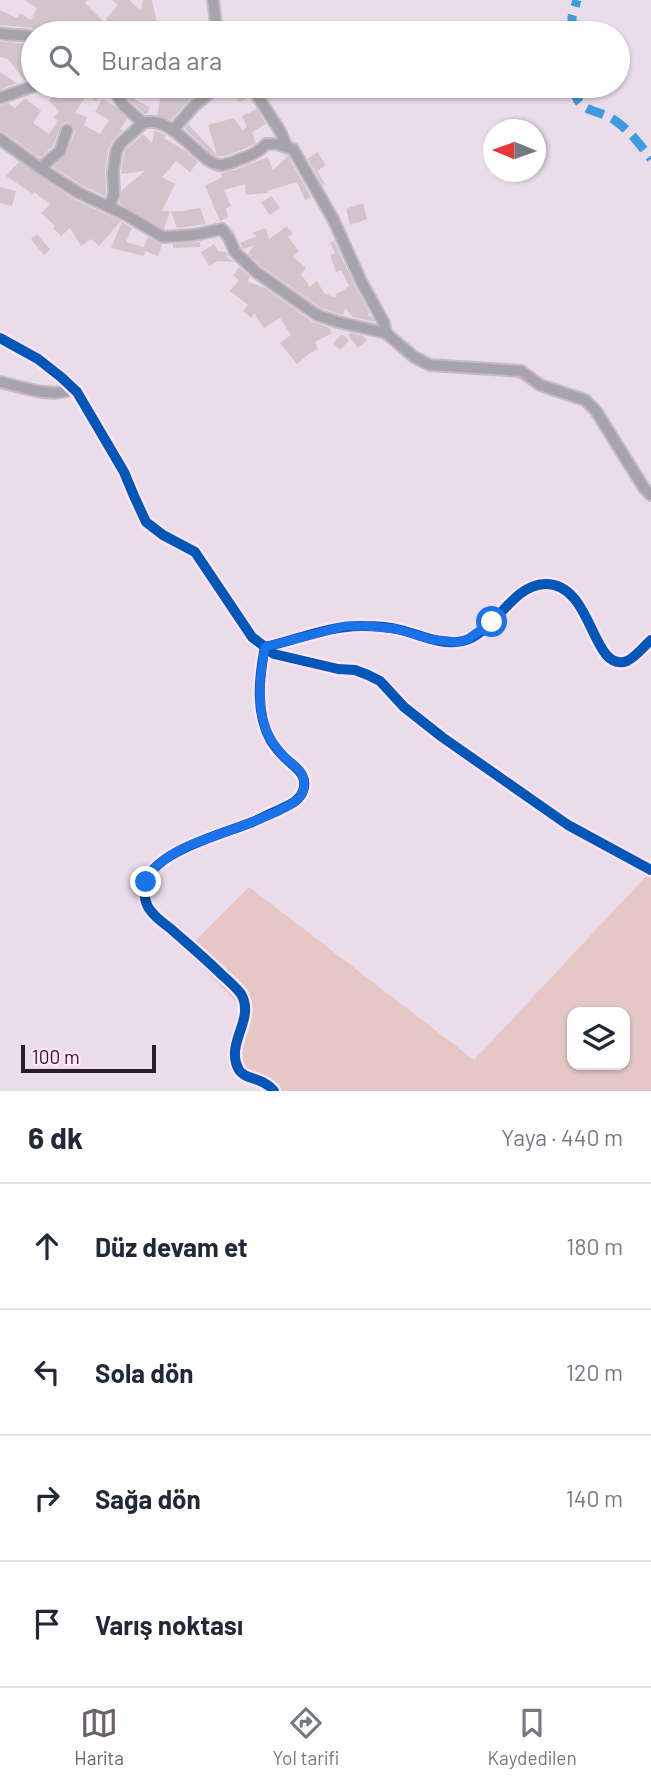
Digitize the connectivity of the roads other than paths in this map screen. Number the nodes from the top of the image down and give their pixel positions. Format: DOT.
graph roads {
  1 [pos="213,0"];
  2 [pos="216,21"];
  3 [pos="0,33"];
  4 [pos="21,34"];
  5 [pos="21,91"];
  6 [pos="0,98"];
  7 [pos="119,98"];
  8 [pos="203,98"];
  9 [pos="259,98"];
  10 [pos="143,122"];
  11 [pos="67,130"];
  12 [pos="173,130"];
  13 [pos="0,139"];
  14 [pos="287,147"];
  15 [pos="40,168"];
  16 [pos="109,207"];
  17 [pos="386,333"];
  18 [pos="0,338"];
  19 [pos="0,382"];
  20 [pos="73,388"];
  21 [pos="651,495"];
  22 [pos="651,640"];
  23 [pos="265,647"];
  24 [pos="651,870"];
  25 [pos="274,1091"];
  1 -- 2 [label="street"];
  3 -- 4 [label="street"];
  5 -- 6 [label="street"];
  7 -- 10 [label="street"];
  8 -- 12 [label="street"];
  9 -- 14 [label="street"];
  10 -- 12 [label="street"];
  10 -- 16 [label="street"];
  11 -- 15 [label="street"];
  12 -- 14 [label="street"];
  13 -- 15 [label="street"];
  14 -- 17 [label="street"];
  15 -- 16 [label="street"];
  16 -- 17 [label="street"];
  17 -- 21 [label="street"];
  18 -- 20 [label="street"];
  19 -- 20 [label="street"];
  20 -- 23 [label="street"];
  22 -- 23 [label="street"];
  23 -- 24 [label="street"];
  23 -- 25 [label="street"];
}
